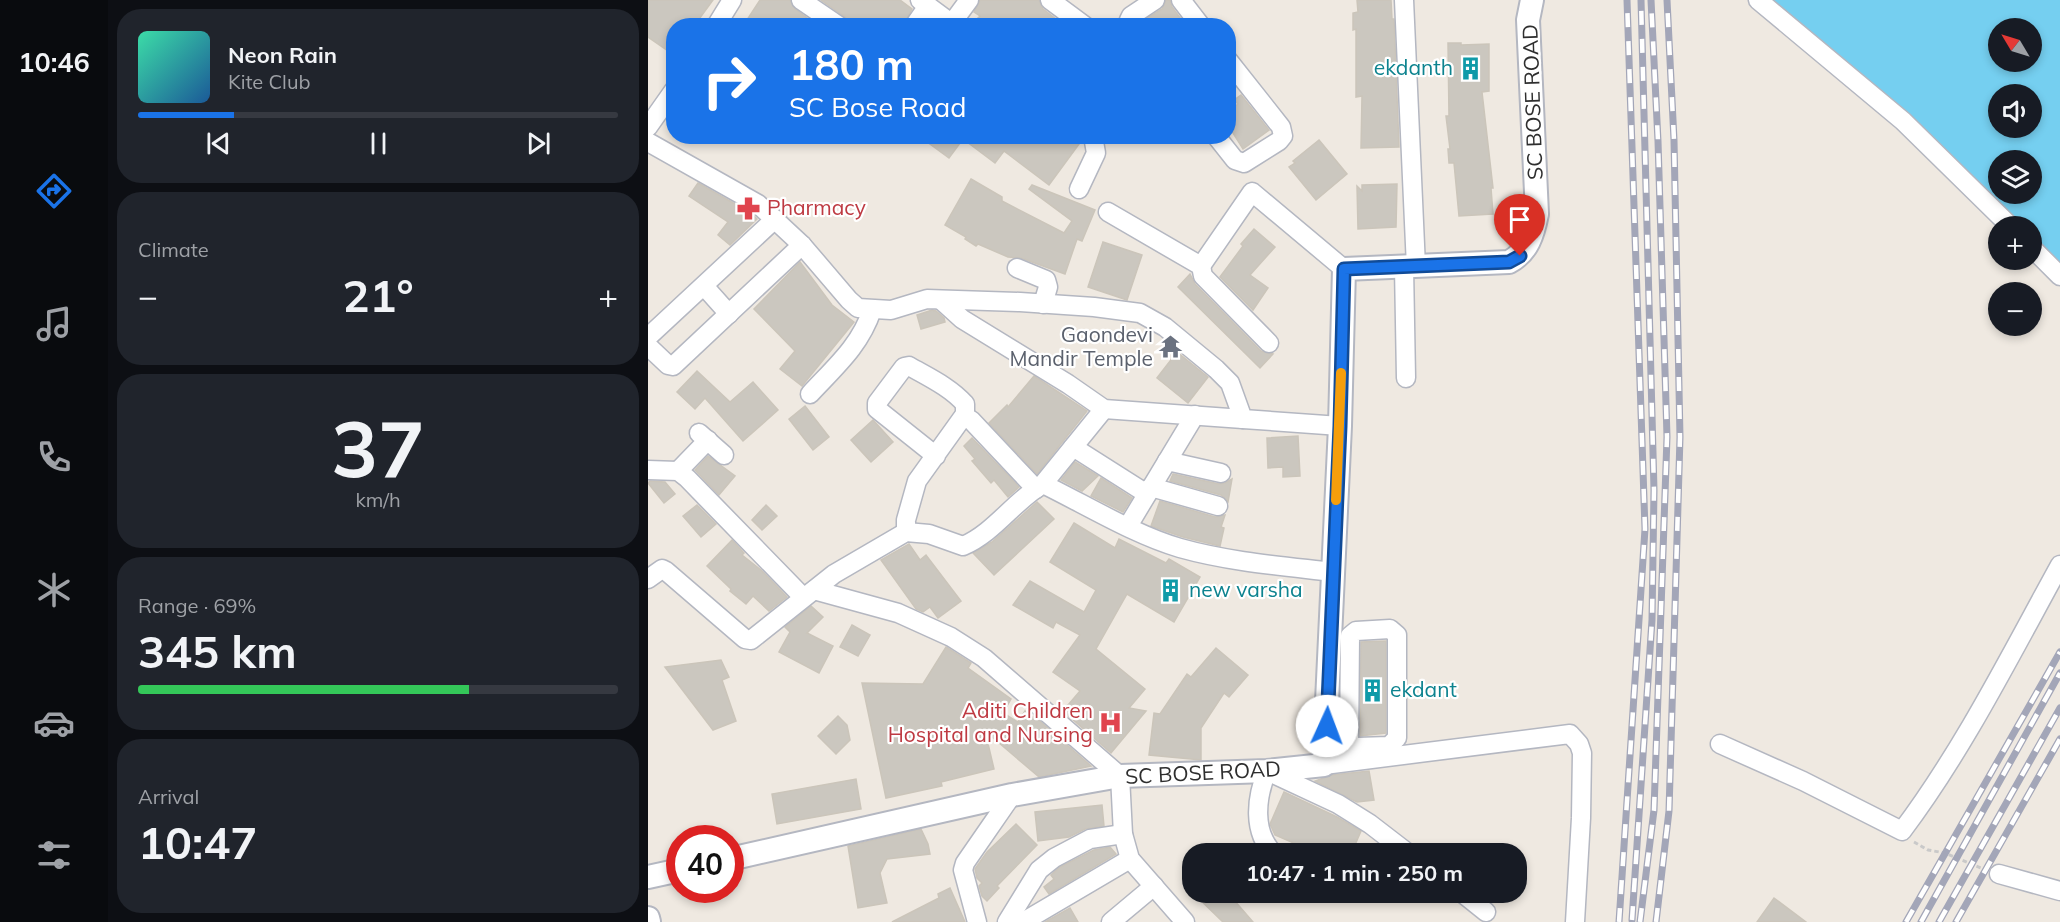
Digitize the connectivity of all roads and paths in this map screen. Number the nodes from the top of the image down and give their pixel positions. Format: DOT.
graph roads {
  1 [pos="732,0"];
  2 [pos="801,0"];
  3 [pos="969,0"];
  4 [pos="1050,0"];
  5 [pos="1155,0"];
  6 [pos="1181,0"];
  7 [pos="1404,0"];
  8 [pos="1532,0"];
  9 [pos="1758,0"];
  10 [pos="924,3"];
  11 [pos="721,18"];
  12 [pos="827,18"];
  13 [pos="917,18"];
  14 [pos="945,18"];
  15 [pos="958,18"];
  16 [pos="1075,18"];
  17 [pos="1130,18"];
  18 [pos="1195,18"];
  19 [pos="1236,70"];
  20 [pos="666,102"];
  21 [pos="648,127"];
  22 [pos="648,142"];
  23 [pos="1094,144"];
  24 [pos="1223,144"];
  25 [pos="1079,189"];
  26 [pos="1108,212"];
  27 [pos="2000,216"];
  28 [pos="775,219"];
  29 [pos="802,245"];
  30 [pos="2042,258"];
  31 [pos="1201,266"];
  32 [pos="1410,267"];
  33 [pos="1017,268"];
  34 [pos="1344,269"];
  35 [pos="2060,276"];
  36 [pos="704,286"];
  37 [pos="941,300"];
  38 [pos="1043,304"];
  39 [pos="872,310"];
  40 [pos="729,314"];
  41 [pos="648,337"];
  42 [pos="1269,343"];
  43 [pos="648,346"];
  44 [pos="1406,378"];
  45 [pos="810,394"];
  46 [pos="1104,408"];
  47 [pos="1195,415"];
  48 [pos="1242,419"];
  49 [pos="971,420"];
  50 [pos="1340,426"];
  51 [pos="1073,447"];
  52 [pos="724,455"];
  53 [pos="936,456"];
  54 [pos="1167,461"];
  55 [pos="648,470"];
  56 [pos="678,471"];
  57 [pos="1221,473"];
  58 [pos="1040,487"];
  59 [pos="1149,490"];
  60 [pos="1218,506"];
  61 [pos="1128,526"];
  62 [pos="906,532"];
  63 [pos="2060,565"];
  64 [pos="1333,572"];
  65 [pos="648,579"];
  66 [pos="808,594"];
  67 [pos="1720,744"];
  68 [pos="1349,747"];
  69 [pos="1325,756"];
  70 [pos="1267,771"];
  71 [pos="1120,776"];
  72 [pos="1012,795"];
  73 [pos="1902,831"];
  74 [pos="1123,834"];
  75 [pos="1265,843"];
  76 [pos="1395,843"];
  77 [pos="744,856"];
  78 [pos="1130,859"];
  79 [pos="1999,874"];
  80 [pos="666,876"];
  81 [pos="650,882"];
  82 [pos="1154,886"];
  83 [pos="2060,891"];
  84 [pos="1475,903"];
  85 [pos="1486,912"];
  86 [pos="977,922"];
  87 [pos="1007,922"];
  88 [pos="1023,922"];
  89 [pos="1111,922"];
  90 [pos="1185,922"];
  91 [pos="1575,922"];
  1 -- 11 [label="street"];
  2 -- 12 [label="street"];
  3 -- 15 [label="street"];
  4 -- 16 [label="street"];
  5 -- 17 [label="street"];
  6 -- 18 [label="street"];
  7 -- 32 [label="street"];
  8 -- 32 [label="street, SC BOSE ROAD"];
  9 -- 27 [label="street"];
  10 -- 13 [label="street"];
  10 -- 14 [label="street"];
  19 -- 24 [label="street"];
  20 -- 21 [label="street"];
  22 -- 28 [label="street"];
  23 -- 25 [label="street"];
  26 -- 31 [label="street"];
  28 -- 29 [label="street"];
  28 -- 36 [label="street"];
  29 -- 39 [label="street"];
  29 -- 40 [label="street"];
  30 -- 35 [label="street"];
  31 -- 34 [label="street"];
  31 -- 42 [label="street"];
  32 -- 34 [label="street, SC BOSE ROAD"];
  32 -- 44 [label="street"];
  33 -- 38 [label="street"];
  34 -- 50 [label="street"];
  36 -- 40 [label="street"];
  36 -- 41 [label="street"];
  37 -- 38 [label="street"];
  37 -- 39 [label="street"];
  37 -- 46 [label="street"];
  38 -- 48 [label="street"];
  39 -- 45 [label="street"];
  40 -- 43 [label="street"];
  46 -- 47 [label="street"];
  46 -- 51 [label="street"];
  47 -- 48 [label="street"];
  47 -- 54 [label="street"];
  48 -- 50 [label="street"];
  49 -- 58 [label="street"];
  50 -- 64 [label="street"];
  51 -- 58 [label="street"];
  51 -- 59 [label="street"];
  52 -- 56 [label="street"];
  53 -- 53 [label="street"];
  53 -- 62 [label="street"];
  54 -- 57 [label="street"];
  54 -- 59 [label="street"];
  55 -- 56 [label="street"];
  56 -- 66 [label="street"];
  58 -- 61 [label="street"];
  58 -- 62 [label="street"];
  59 -- 60 [label="street"];
  59 -- 61 [label="street"];
  61 -- 64 [label="street"];
  62 -- 66 [label="street"];
  63 -- 73 [label="street"];
  64 -- 69 [label="street"];
  65 -- 66 [label="street"];
  66 -- 71 [label="street"];
  67 -- 73 [label="street"];
  68 -- 68 [label="street"];
  68 -- 69 [label="street"];
  69 -- 70 [label="street, SC BOSE ROAD"];
  69 -- 91 [label="street"];
  70 -- 71 [label="street, SC BOSE ROAD"];
  70 -- 75 [label="street"];
  70 -- 76 [label="street"];
  71 -- 72 [label="street, SC BOSE ROAD"];
  71 -- 74 [label="street"];
  72 -- 77 [label="street, SC BOSE ROAD"];
  72 -- 86 [label="street"];
  73 -- 79 [label="path"];
  74 -- 78 [label="street"];
  74 -- 87 [label="street"];
  78 -- 82 [label="street"];
  78 -- 88 [label="street"];
  79 -- 83 [label="street"];
  80 -- 81 [label="street"];
  82 -- 89 [label="street"];
  82 -- 90 [label="street"];
  84 -- 85 [label="street"];
}
